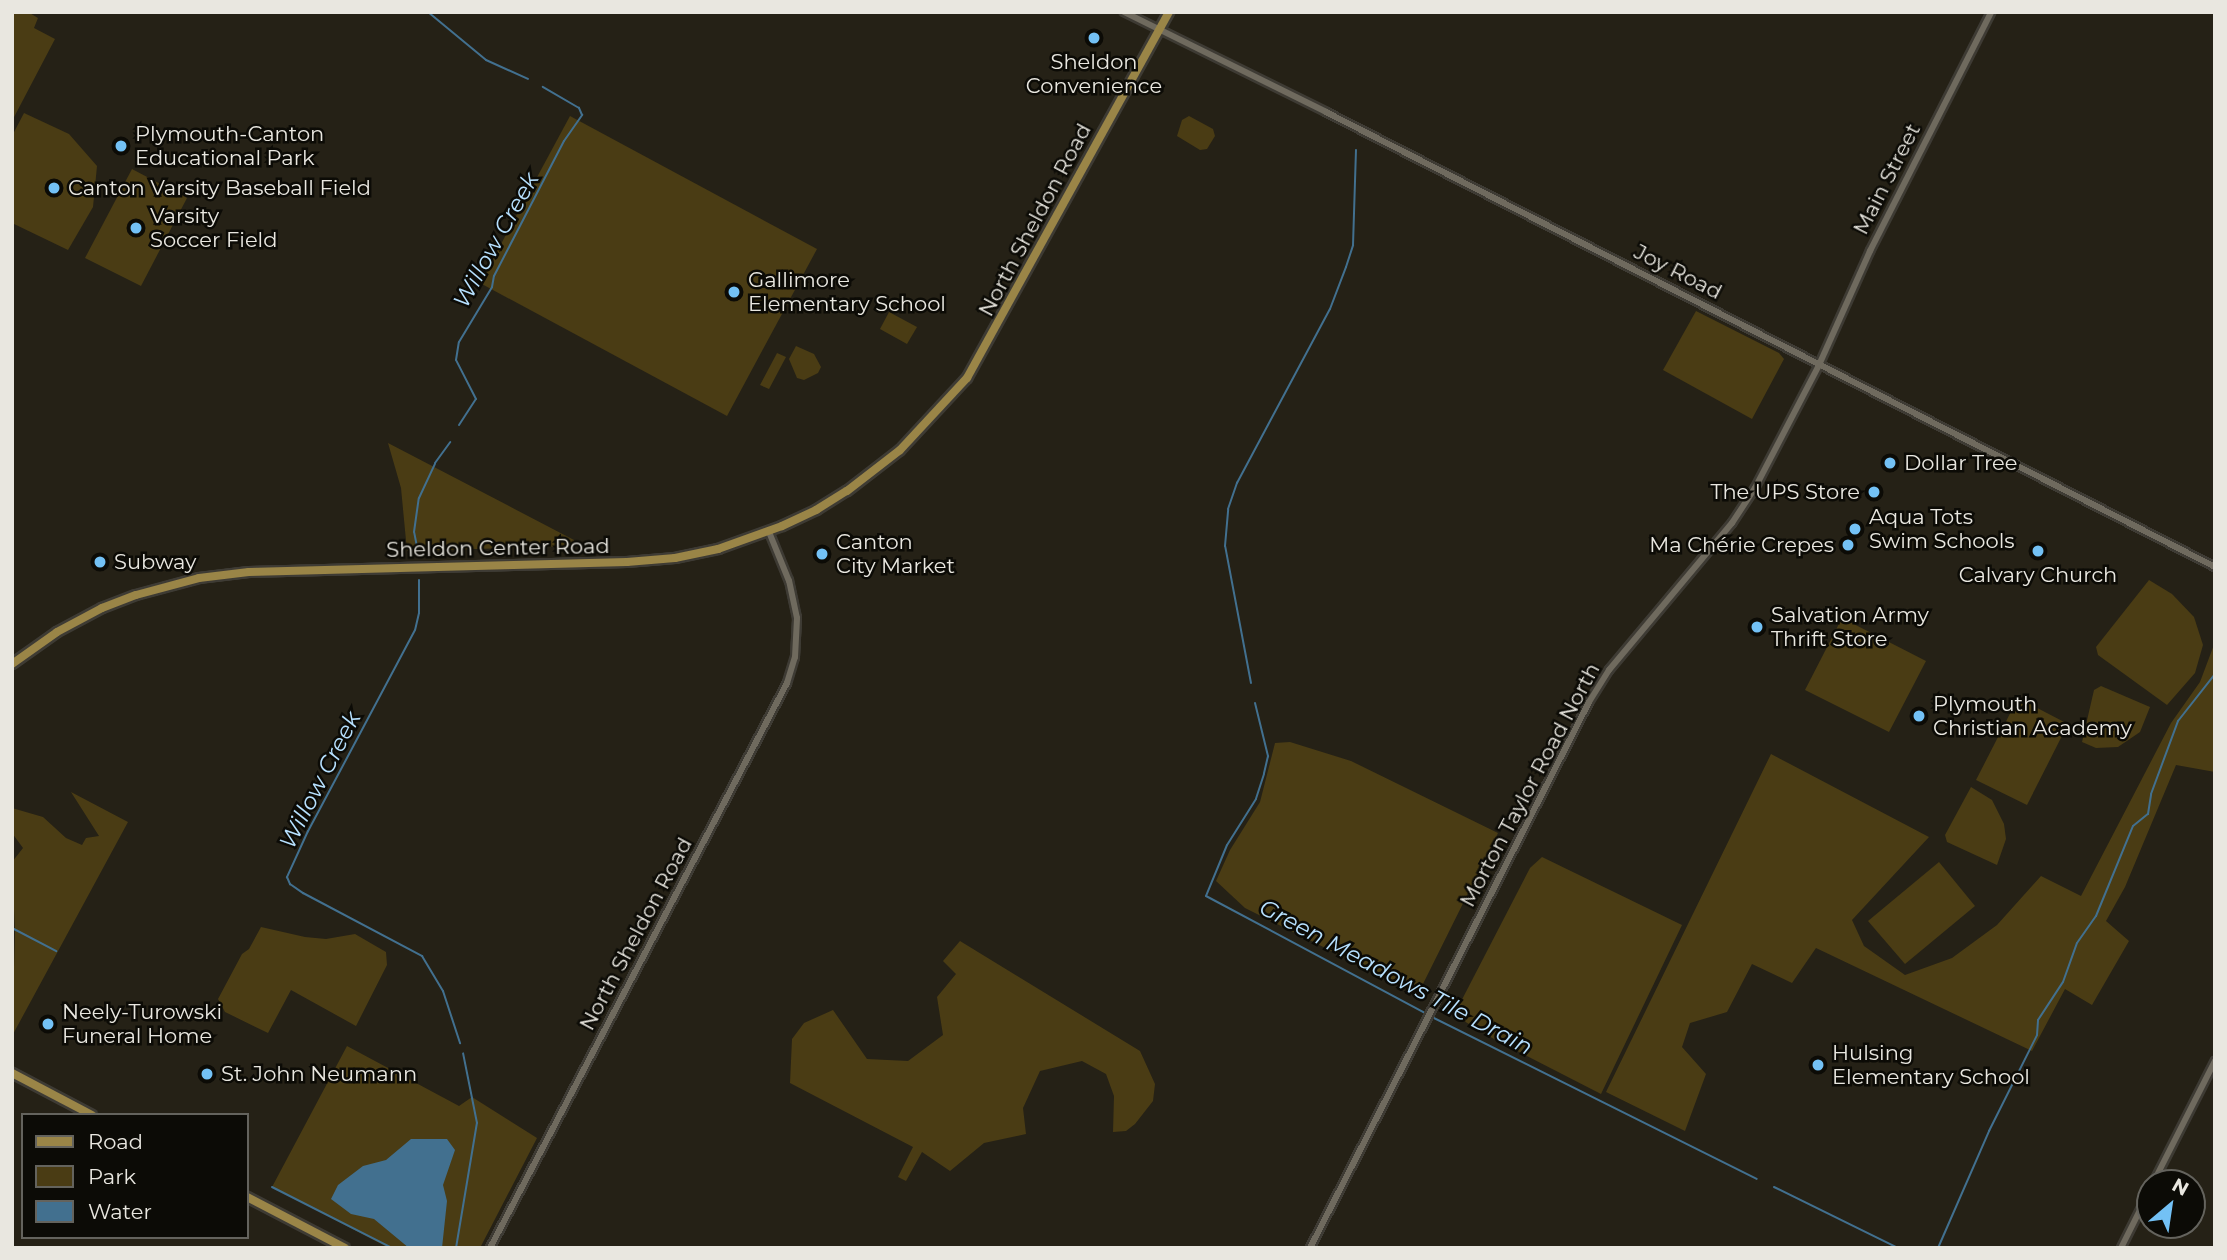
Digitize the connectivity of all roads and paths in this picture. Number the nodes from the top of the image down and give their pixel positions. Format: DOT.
graph roads {
  1 [pos="1124,12"];
  2 [pos="1169,12"];
  3 [pos="1991,12"];
  4 [pos="1159,29"];
  5 [pos="1819,365"];
  6 [pos="917,434"];
  7 [pos="769,531"];
  8 [pos="2215,567"];
  9 [pos="12,663"];
  10 [pos="2215,1061"];
  11 [pos="12,1073"];
  12 [pos="88,1113"];
  13 [pos="2160,1169"];
  14 [pos="248,1198"];
  15 [pos="2136,1218"];
  16 [pos="345,1248"];
  17 [pos="490,1248"];
  18 [pos="1310,1248"];
  19 [pos="2121,1248"];
  1 -- 4 [label="street, Joy Road"];
  2 -- 4 [label="main road, North Sheldon Road"];
  3 -- 5 [label="street, Main Street"];
  4 -- 5 [label="street, Joy Road"];
  4 -- 6 [label="main road, North Sheldon Road"];
  5 -- 8 [label="street, Joy Road"];
  5 -- 18 [label="street, Morton Taylor Road North"];
  6 -- 7 [label="main road, Sheldon Center Road"];
  7 -- 9 [label="main road, Sheldon Center Road"];
  7 -- 17 [label="street, North Sheldon Road"];
  10 -- 13 [label="street"];
  11 -- 12 [label="main road"];
  14 -- 16 [label="main road"];
  15 -- 19 [label="street"];
}
